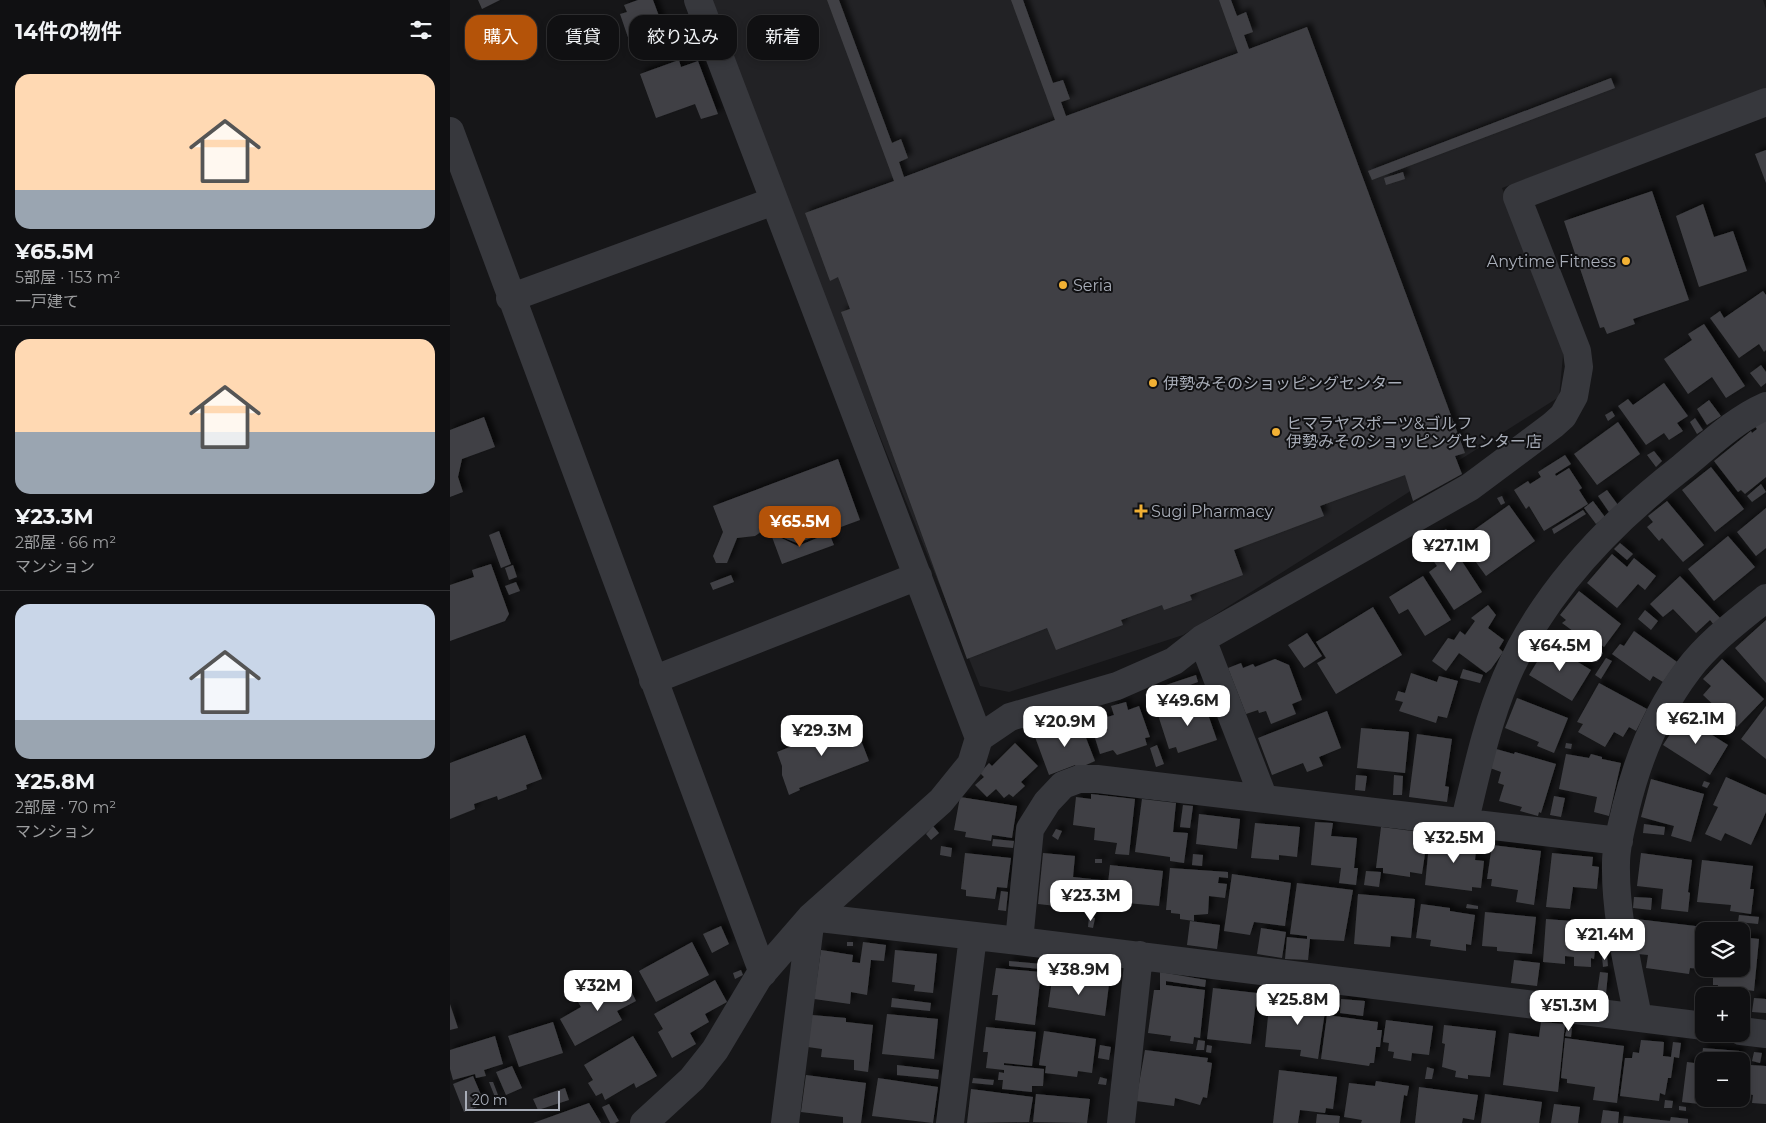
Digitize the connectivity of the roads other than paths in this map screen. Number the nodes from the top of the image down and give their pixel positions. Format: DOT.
graph roads {
  1 [pos="698,0"];
  2 [pos="1766,102"];
  3 [pos="450,131"];
  4 [pos="774,201"];
  5 [pos="510,298"];
  6 [pos="1766,406"];
  7 [pos="918,576"];
  8 [pos="1766,598"];
  9 [pos="1202,639"];
  10 [pos="653,680"];
  11 [pos="979,738"];
  12 [pos="1264,799"];
  13 [pos="1464,824"];
  14 [pos="1618,842"];
  15 [pos="810,917"];
  16 [pos="973,936"];
  17 [pos="1019,941"];
  18 [pos="1139,955"];
  19 [pos="763,973"];
  20 [pos="1638,1017"];
  21 [pos="1695,1025"];
  22 [pos="1750,1032"];
  23 [pos="1766,1034"];
  24 [pos="644,1123"];
  25 [pos="784,1123"];
  26 [pos="950,1123"];
  27 [pos="1121,1123"];
  1 -- 4 [label="street"];
  2 -- 9 [label="street"];
  3 -- 5 [label="street"];
  4 -- 5 [label="street"];
  4 -- 7 [label="street"];
  5 -- 10 [label="street"];
  6 -- 13 [label="street"];
  7 -- 10 [label="street"];
  7 -- 11 [label="street"];
  8 -- 14 [label="street"];
  9 -- 11 [label="street"];
  9 -- 12 [label="street"];
  10 -- 19 [label="street"];
  11 -- 15 [label="street"];
  12 -- 13 [label="street"];
  12 -- 17 [label="street"];
  13 -- 14 [label="street"];
  14 -- 20 [label="street"];
  15 -- 16 [label="street"];
  15 -- 19 [label="street"];
  15 -- 25 [label="street"];
  16 -- 17 [label="street"];
  16 -- 26 [label="street"];
  17 -- 18 [label="street"];
  18 -- 20 [label="street"];
  18 -- 27 [label="street"];
  19 -- 24 [label="street"];
  20 -- 21 [label="street"];
  22 -- 23 [label="street"];
}
